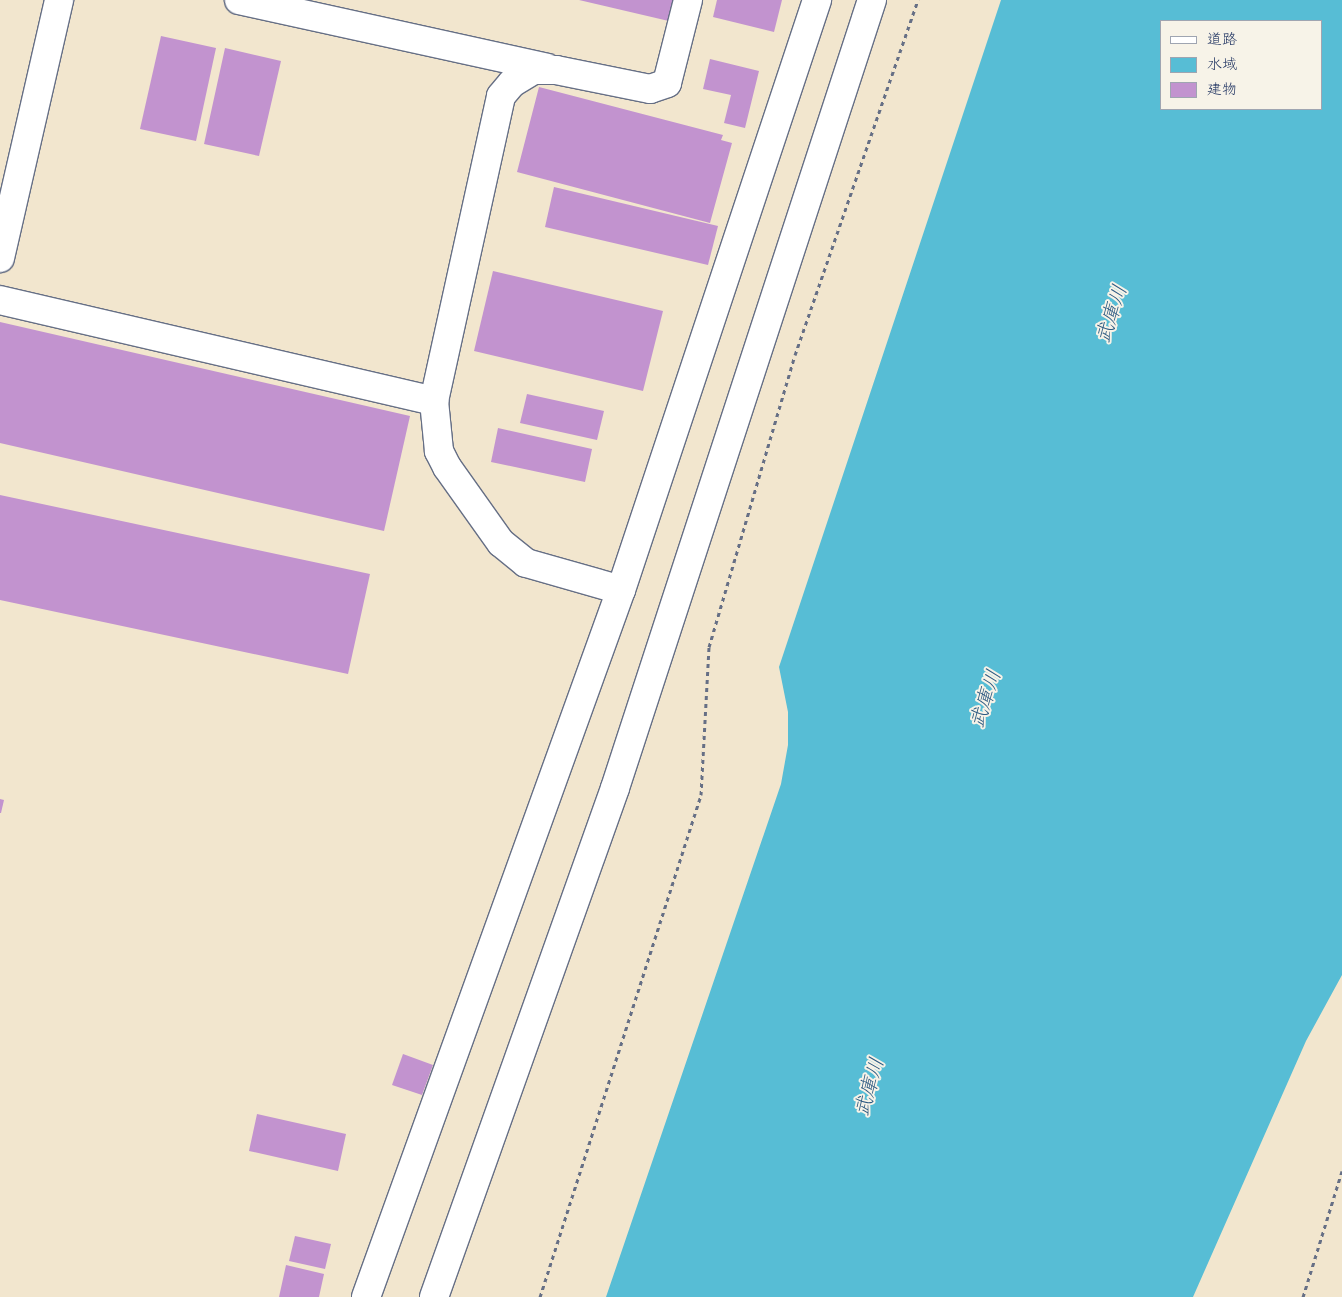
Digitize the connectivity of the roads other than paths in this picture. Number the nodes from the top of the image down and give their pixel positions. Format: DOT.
graph roads {
  1 [pos="59,0"];
  2 [pos="238,0"];
  3 [pos="688,0"];
  4 [pos="817,0"];
  5 [pos="872,0"];
  6 [pos="556,70"];
  7 [pos="0,258"];
  8 [pos="0,300"];
  9 [pos="434,401"];
  10 [pos="621,590"];
  11 [pos="383,1248"];
  12 [pos="366,1297"];
  13 [pos="374,1297"];
  14 [pos="434,1297"];
  1 -- 7 [label="street"];
  2 -- 6 [label="street"];
  3 -- 6 [label="street"];
  4 -- 10 [label="street"];
  5 -- 14 [label="street"];
  6 -- 9 [label="street"];
  8 -- 9 [label="street"];
  9 -- 10 [label="street"];
  10 -- 11 [label="street"];
  11 -- 12 [label="street"];
  11 -- 13 [label="street"];
}
